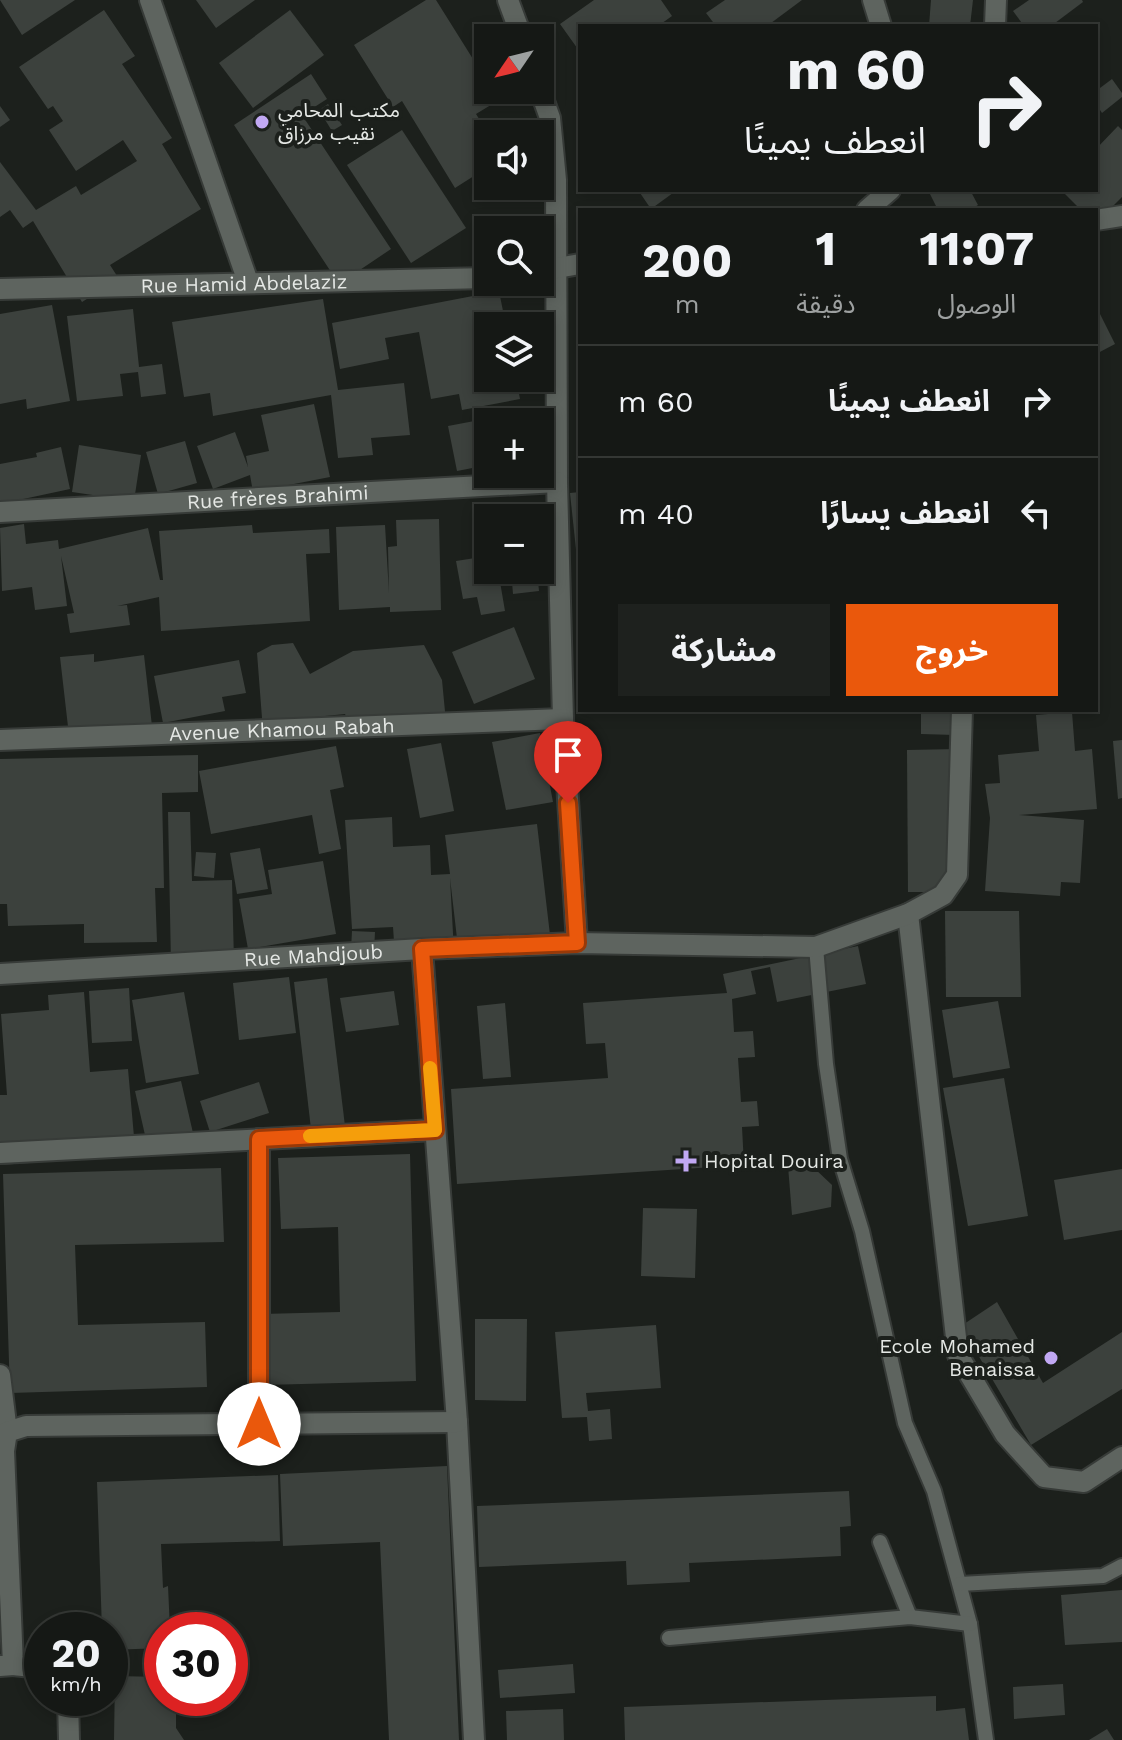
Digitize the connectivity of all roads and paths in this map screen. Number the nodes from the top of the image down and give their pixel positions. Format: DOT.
graph roads {
  1 [pos="150,0"];
  2 [pos="508,0"];
  3 [pos="873,0"];
  4 [pos="996,0"];
  5 [pos="517,24"];
  6 [pos="880,24"];
  7 [pos="995,24"];
  8 [pos="545,104"];
  9 [pos="888,192"];
  10 [pos="869,208"];
  11 [pos="552,216"];
  12 [pos="1122,216"];
  13 [pos="1098,220"];
  14 [pos="578,264"];
  15 [pos="554,269"];
  16 [pos="474,278"];
  17 [pos="248,282"];
  18 [pos="0,289"];
  19 [pos="548,296"];
  20 [pos="557,482"];
  21 [pos="0,512"];
  22 [pos="962,712"];
  23 [pos="563,719"];
  24 [pos="0,740"];
  25 [pos="908,914"];
  26 [pos="577,943"];
  27 [pos="816,947"];
  28 [pos="422,949"];
  29 [pos="0,974"];
  30 [pos="435,1130"];
  31 [pos="259,1139"];
  32 [pos="0,1153"];
  33 [pos="0,1375"];
  34 [pos="457,1422"];
  35 [pos="259,1424"];
  36 [pos="7,1432"];
  37 [pos="1122,1457"];
  38 [pos="880,1542"];
  39 [pos="1122,1566"];
  40 [pos="960,1584"];
  41 [pos="910,1617"];
  42 [pos="970,1624"];
  43 [pos="669,1638"];
  44 [pos="6,1666"];
  45 [pos="68,1716"];
  46 [pos="69,1740"];
  47 [pos="474,1740"];
  48 [pos="986,1740"];
  1 -- 17 [label="street"];
  2 -- 5 [label="street"];
  3 -- 6 [label="street"];
  4 -- 7 [label="street"];
  8 -- 11 [label="street"];
  9 -- 10 [label="street"];
  12 -- 13 [label="street"];
  14 -- 15 [label="street"];
  16 -- 17 [label="street, Rue Hamid Abdelaziz"];
  17 -- 18 [label="street, Rue Hamid Abdelaziz"];
  19 -- 20 [label="street"];
  20 -- 21 [label="street, Rue frères Brahimi"];
  20 -- 23 [label="street"];
  22 -- 25 [label="street, Rue Mahdjoub"];
  23 -- 24 [label="street, Avenue Khamou Rabah"];
  23 -- 26 [label="street"];
  25 -- 27 [label="street, Rue Mahdjoub"];
  25 -- 37 [label="street"];
  26 -- 27 [label="street, Rue Mahdjoub"];
  26 -- 28 [label="street, Rue Mahdjoub"];
  27 -- 40 [label="lane"];
  28 -- 29 [label="street, Rue Mahdjoub"];
  28 -- 30 [label="street"];
  30 -- 31 [label="street"];
  30 -- 34 [label="street"];
  31 -- 32 [label="street"];
  31 -- 35 [label="street"];
  33 -- 36 [label="street"];
  34 -- 35 [label="street"];
  34 -- 47 [label="street"];
  35 -- 36 [label="street"];
  36 -- 44 [label="street"];
  38 -- 41 [label="lane"];
  39 -- 40 [label="lane"];
  40 -- 42 [label="lane"];
  41 -- 42 [label="lane"];
  41 -- 43 [label="lane"];
  42 -- 48 [label="lane"];
  45 -- 46 [label="street"];
}
